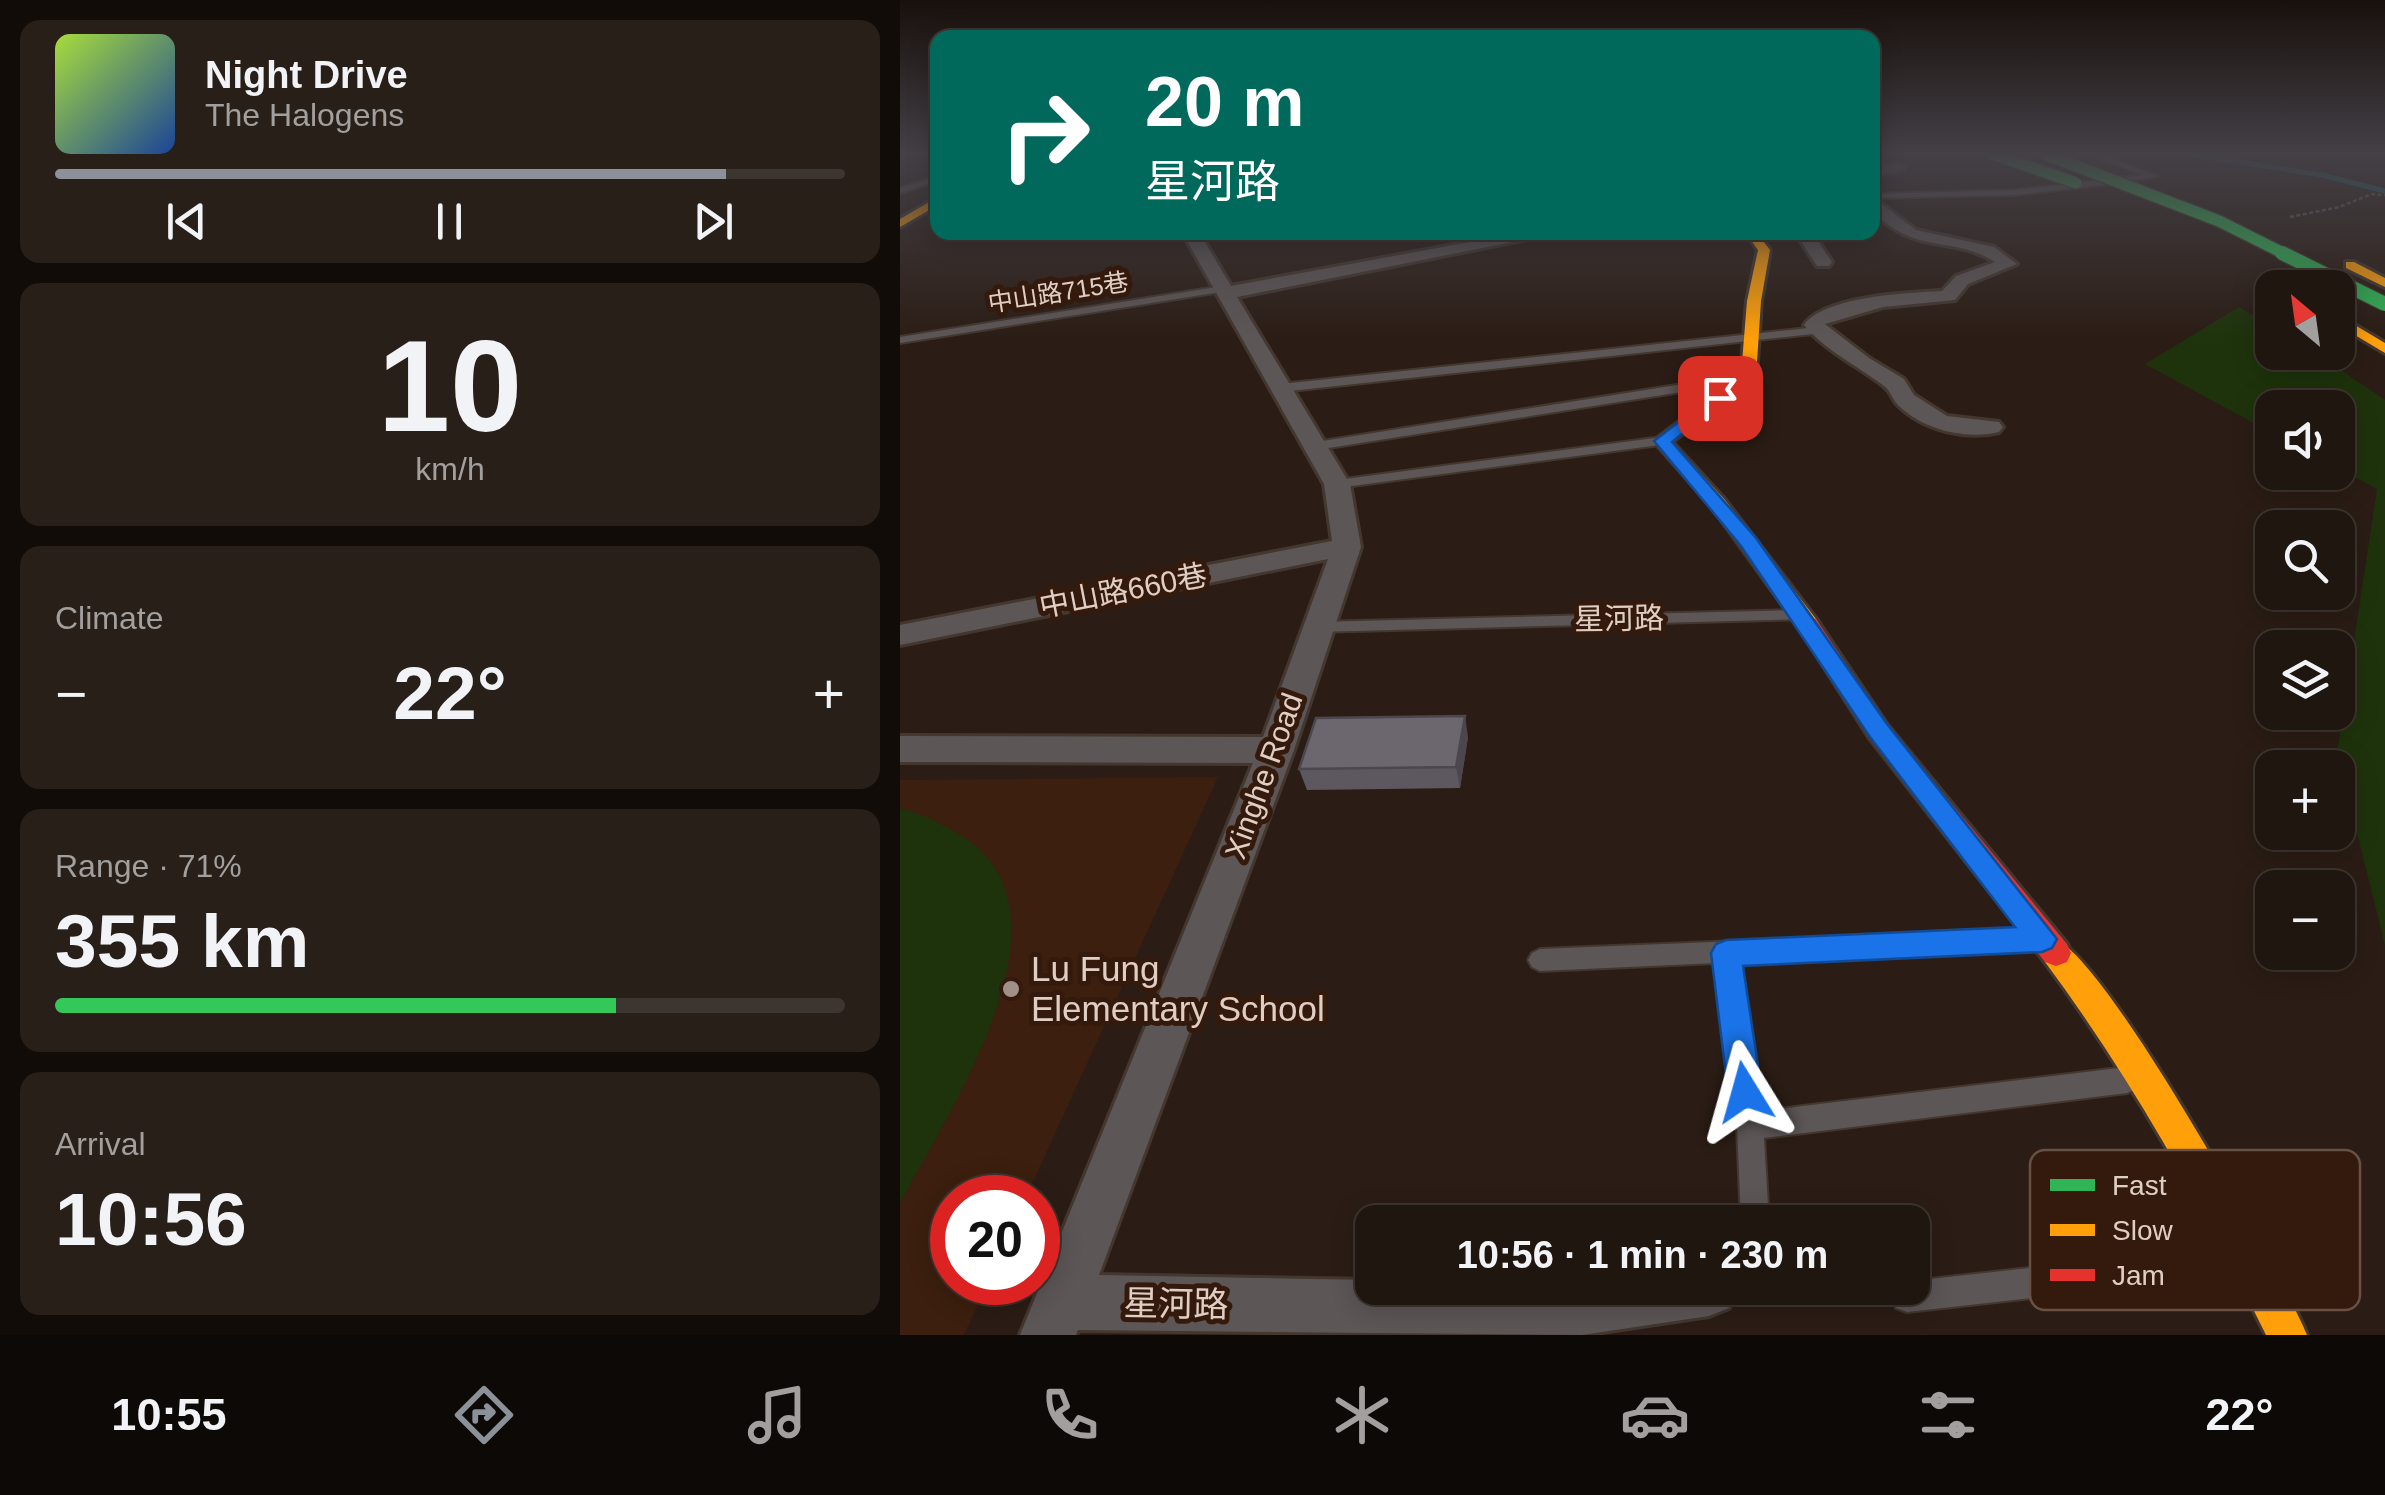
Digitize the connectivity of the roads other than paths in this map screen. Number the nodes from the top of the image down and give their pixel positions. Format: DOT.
graph roads {
  1 [pos="1889,216"];
  2 [pos="2154,216"];
  3 [pos="2189,216"];
  4 [pos="2211,216"];
  5 [pos="2244,216"];
  6 [pos="1195,240"];
  7 [pos="1483,240"];
  8 [pos="1756,240"];
  9 [pos="1808,240"];
  10 [pos="2224,250"];
  11 [pos="1823,262"];
  12 [pos="2292,270"];
  13 [pos="2385,283"];
  14 [pos="1224,291"];
  15 [pos="2355,304"];
  16 [pos="2385,304"];
  17 [pos="2385,322"];
  18 [pos="1814,324"];
  19 [pos="2355,330"];
  20 [pos="1749,336"];
  21 [pos="900,340"];
  22 [pos="2385,350"];
  23 [pos="1748,378"];
  24 [pos="1280,388"];
  25 [pos="1991,427"];
  26 [pos="1662,441"];
  27 [pos="1316,446"];
  28 [pos="1337,484"];
  29 [pos="1347,548"];
  30 [pos="1802,615"];
  31 [pos="1317,626"];
  32 [pos="900,635"];
  33 [pos="900,749"];
  34 [pos="1276,750"];
  35 [pos="2042,939"];
  36 [pos="1726,953"];
  37 [pos="1540,960"];
  38 [pos="2144,1078"];
  39 [pos="1750,1126"];
  40 [pos="2186,1150"];
  41 [pos="1754,1205"];
  42 [pos="2030,1283"];
  43 [pos="1930,1294"];
  44 [pos="1596,1305"];
  45 [pos="2274,1310"];
  46 [pos="1055,1319"];
  47 [pos="2286,1335"];
  1 -- 18 [label="street"];
  2 -- 10 [label="main road, bridge"];
  3 -- 12 [label="main road, bridge"];
  4 -- 16 [label="main road, bridge"];
  5 -- 13 [label="main road"];
  6 -- 14 [label="street, Xinghe Road"];
  7 -- 14 [label="street"];
  8 -- 20 [label="main road"];
  9 -- 11 [label="street"];
  14 -- 21 [label="lane, 中山路715巷"];
  14 -- 24 [label="street, Xinghe Road"];
  15 -- 17 [label="main road"];
  18 -- 20 [label="lane"];
  18 -- 25 [label="street"];
  19 -- 22 [label="main road"];
  20 -- 23 [label="main road"];
  20 -- 24 [label="lane"];
  23 -- 26 [label="main road"];
  23 -- 27 [label="lane"];
  24 -- 27 [label="street, Xinghe Road"];
  26 -- 28 [label="lane"];
  26 -- 30 [label="main road"];
  27 -- 28 [label="street, Xinghe Road"];
  28 -- 29 [label="street, Xinghe Road"];
  29 -- 31 [label="street, Xinghe Road"];
  29 -- 32 [label="street, 中山路660巷"];
  30 -- 31 [label="lane, 星河路"];
  30 -- 35 [label="main road"];
  31 -- 34 [label="street, Xinghe Road"];
  33 -- 34 [label="street"];
  34 -- 46 [label="street, Xinghe Road"];
  35 -- 36 [label="lane"];
  35 -- 38 [label="main road"];
  36 -- 37 [label="lane"];
  36 -- 39 [label="lane"];
  38 -- 39 [label="lane"];
  38 -- 40 [label="main road"];
  39 -- 41 [label="lane"];
  42 -- 43 [label="lane"];
  44 -- 46 [label="street, 星河路"];
  45 -- 47 [label="main road"];
}
